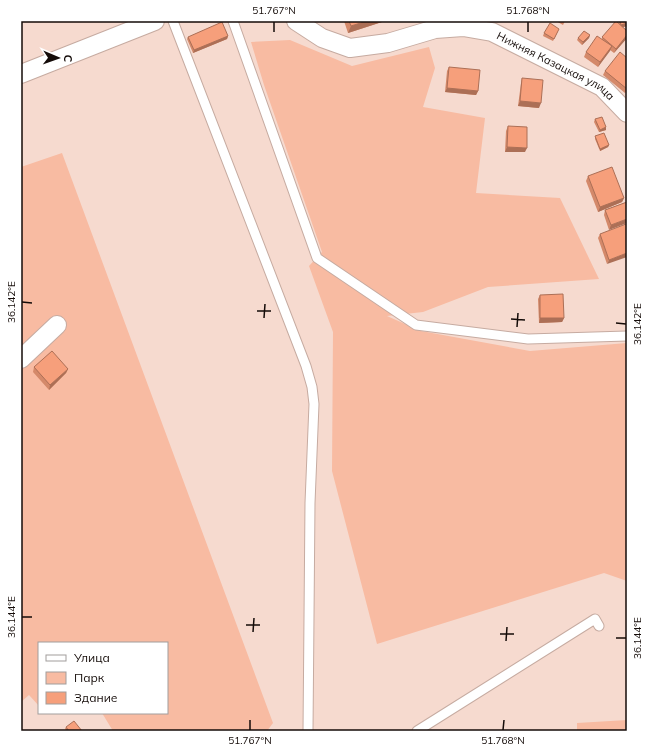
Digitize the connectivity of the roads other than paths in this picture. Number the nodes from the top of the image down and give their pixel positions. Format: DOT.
graph roads {
  1 [pos="155,21"];
  2 [pos="174,21"];
  3 [pos="233,21"];
  4 [pos="296,21"];
  5 [pos="125,27"];
  6 [pos="21,74"];
  7 [pos="627,113"];
  8 [pos="57,325"];
  9 [pos="627,336"];
  10 [pos="21,359"];
  11 [pos="599,626"];
  12 [pos="308,731"];
  13 [pos="417,731"];
  1 -- 5 [label="street"];
  2 -- 12 [label="lane"];
  3 -- 9 [label="lane"];
  4 -- 7 [label="street, Нижняя Казацкая улица"];
  5 -- 6 [label="street"];
  8 -- 10 [label="street"];
  11 -- 13 [label="lane"];
}
